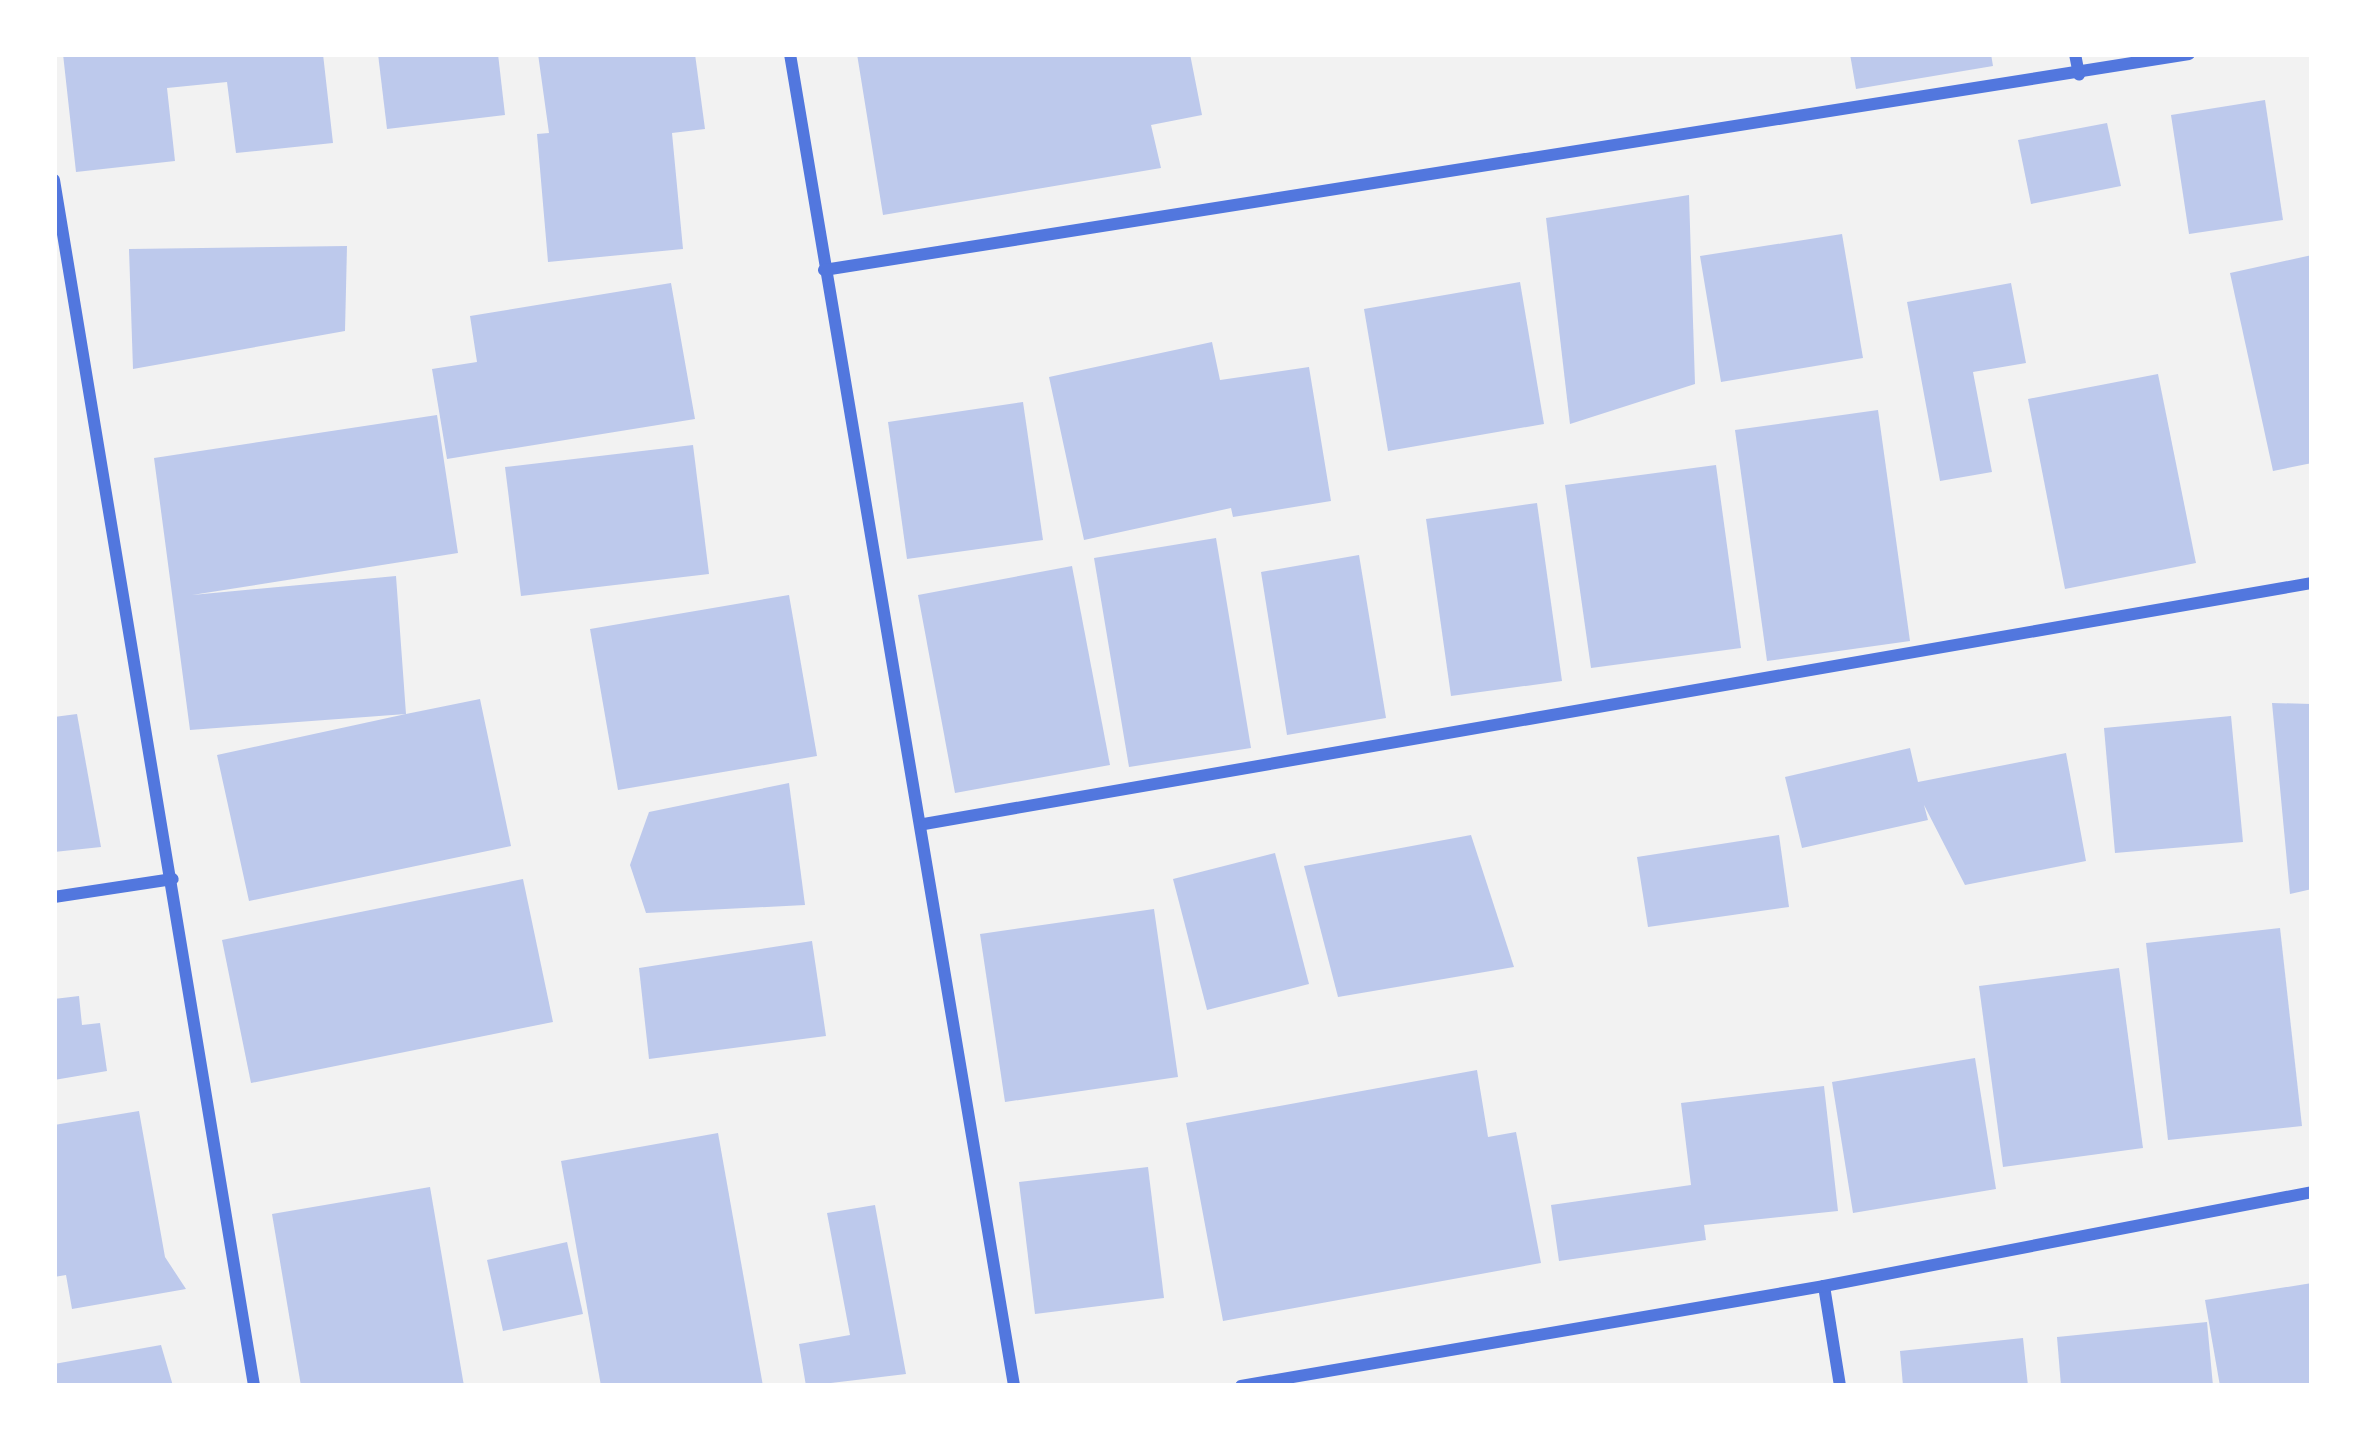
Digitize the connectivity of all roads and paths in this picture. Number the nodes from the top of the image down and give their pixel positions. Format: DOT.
graph roads {
  1 [pos="790,54"];
  2 [pos="2075,54"];
  3 [pos="2188,54"];
  4 [pos="2079,75"];
  5 [pos="54,180"];
  6 [pos="69,259"];
  7 [pos="54,261"];
  8 [pos="824,270"];
  9 [pos="2312,583"];
  10 [pos="924,824"];
  11 [pos="173,879"];
  12 [pos="54,897"];
  13 [pos="2312,1192"];
  14 [pos="1824,1286"];
  15 [pos="254,1386"];
  16 [pos="1014,1386"];
  17 [pos="1240,1386"];
  18 [pos="1840,1386"];
  1 -- 8 [label="street"];
  2 -- 4 [label="street"];
  3 -- 4 [label="street"];
  4 -- 8 [label="street"];
  5 -- 6 [label="street"];
  6 -- 7 [label="street"];
  6 -- 11 [label="street"];
  8 -- 10 [label="street"];
  9 -- 10 [label="street"];
  10 -- 16 [label="street"];
  11 -- 12 [label="street"];
  11 -- 15 [label="street"];
  13 -- 14 [label="street"];
  14 -- 17 [label="street"];
  14 -- 18 [label="street"];
}
